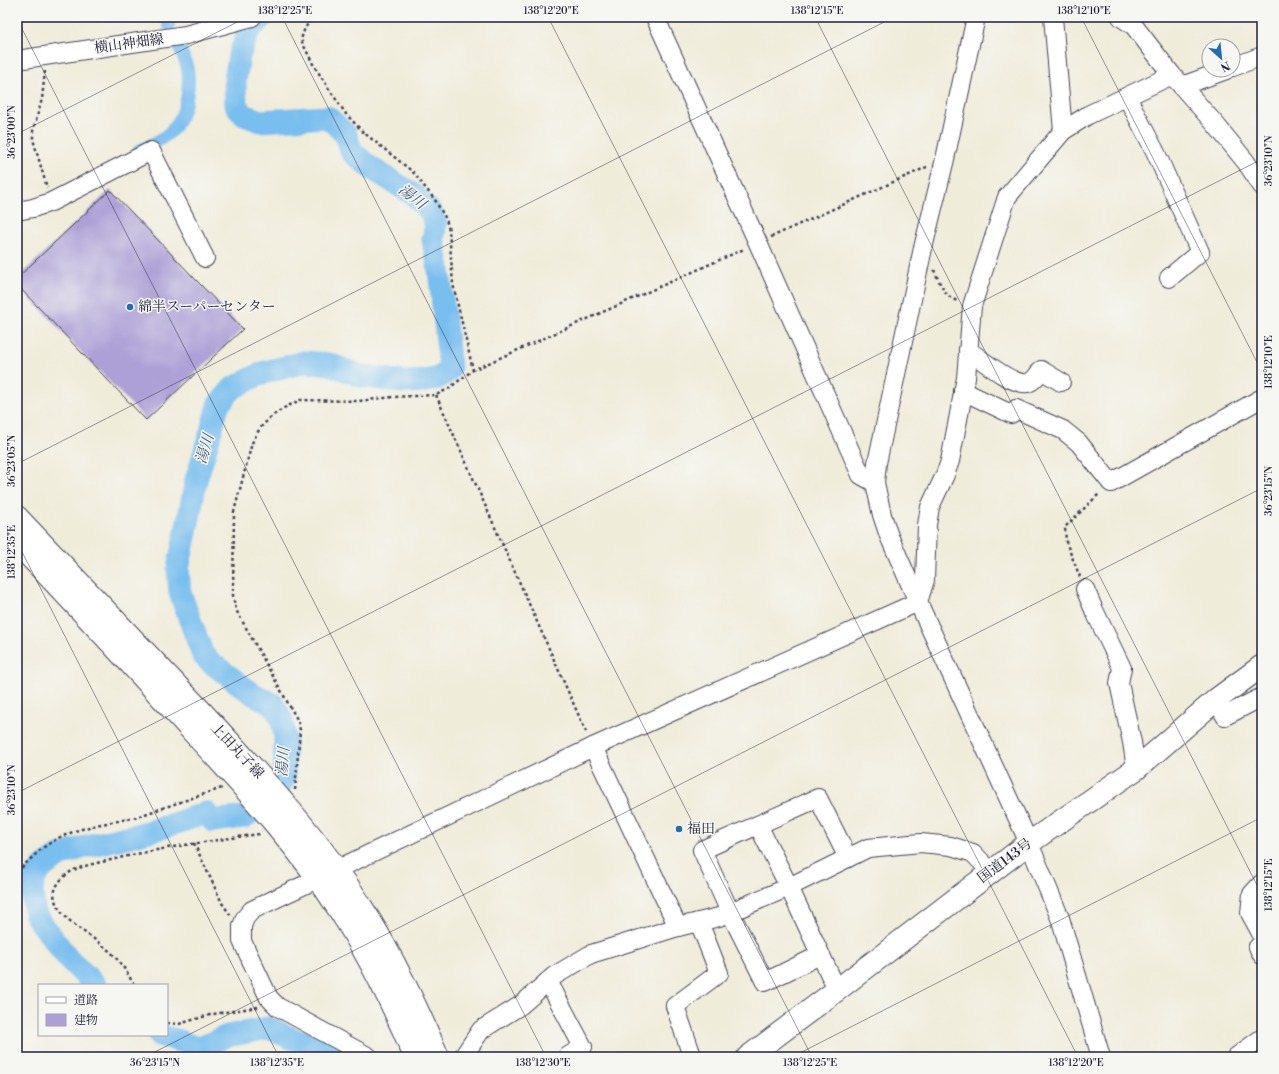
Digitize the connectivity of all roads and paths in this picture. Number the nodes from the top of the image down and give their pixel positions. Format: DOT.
graph roads {
  1 [pos="317,17"];
  2 [pos="655,17"];
  3 [pos="976,17"];
  4 [pos="1053,17"];
  5 [pos="1121,17"];
  6 [pos="245,19"];
  7 [pos="47,56"];
  8 [pos="1262,56"];
  9 [pos="17,60"];
  10 [pos="1241,64"];
  11 [pos="1201,76"];
  12 [pos="1177,81"];
  13 [pos="1127,97"];
  14 [pos="1063,131"];
  15 [pos="945,159"];
  16 [pos="1262,186"];
  17 [pos="48,192"];
  18 [pos="17,211"];
  19 [pos="758,243"];
  20 [pos="923,248"];
  21 [pos="205,258"];
  22 [pos="1169,278"];
  23 [pos="972,306"];
  24 [pos="968,350"];
  25 [pos="473,370"];
  26 [pos="1061,382"];
  27 [pos="963,391"];
  28 [pos="436,395"];
  29 [pos="1262,398"];
  30 [pos="875,483"];
  31 [pos="1110,483"];
  32 [pos="17,517"];
  33 [pos="17,543"];
  34 [pos="1085,589"];
  35 [pos="918,602"];
  36 [pos="1262,666"];
  37 [pos="1262,697"];
  38 [pos="1217,699"];
  39 [pos="593,747"];
  40 [pos="1136,769"];
  41 [pos="243,776"];
  42 [pos="279,812"];
  43 [pos="758,825"];
  44 [pos="194,843"];
  45 [pos="1029,843"];
  46 [pos="848,858"];
  47 [pos="990,871"];
  48 [pos="17,872"];
  49 [pos="327,874"];
  50 [pos="1262,883"];
  51 [pos="789,887"];
  52 [pos="730,912"];
  53 [pos="699,922"];
  54 [pos="242,926"];
  55 [pos="678,926"];
  56 [pos="1262,935"];
  57 [pos="1262,943"];
  58 [pos="820,955"];
  59 [pos="1262,955"];
  60 [pos="548,981"];
  61 [pos="133,984"];
  62 [pos="837,990"];
  63 [pos="278,1006"];
  64 [pos="168,1023"];
  65 [pos="1262,1038"];
  66 [pos="369,1057"];
  67 [pos="416,1057"];
  68 [pos="438,1057"];
  69 [pos="463,1057"];
  70 [pos="567,1057"];
  71 [pos="693,1057"];
  72 [pos="748,1057"];
  73 [pos="1101,1057"];
  74 [pos="1236,1057"];
  1 -- 25 [label="path"];
  2 -- 19 [label="street"];
  3 -- 15 [label="street"];
  4 -- 14 [label="street"];
  5 -- 12 [label="street"];
  6 -- 7 [label="street, 横山神畑線"];
  7 -- 9 [label="street, 横山神畑線"];
  7 -- 17 [label="path"];
  8 -- 10 [label="street"];
  11 -- 12 [label="street"];
  12 -- 13 [label="street"];
  12 -- 16 [label="street"];
  13 -- 14 [label="street"];
  13 -- 22 [label="street"];
  14 -- 23 [label="street"];
  15 -- 19 [label="path"];
  15 -- 20 [label="street"];
  18 -- 21 [label="street"];
  19 -- 25 [label="path"];
  19 -- 30 [label="street"];
  20 -- 23 [label="path"];
  20 -- 30 [label="street"];
  23 -- 24 [label="street"];
  24 -- 26 [label="street"];
  24 -- 27 [label="street"];
  25 -- 28 [label="path"];
  27 -- 31 [label="street"];
  27 -- 35 [label="street"];
  28 -- 39 [label="path"];
  28 -- 42 [label="path"];
  29 -- 31 [label="street"];
  30 -- 35 [label="street"];
  31 -- 34 [label="path"];
  32 -- 41 [label="main road, 上田丸子線"];
  33 -- 41 [label="main road, 上田丸子線"];
  34 -- 40 [label="street"];
  35 -- 39 [label="street"];
  35 -- 45 [label="street"];
  36 -- 38 [label="main road, 国道143号"];
  37 -- 38 [label="street"];
  38 -- 40 [label="main road, 国道143号"];
  39 -- 49 [label="street"];
  39 -- 55 [label="street"];
  40 -- 45 [label="main road, 国道143号"];
  41 -- 42 [label="main road, 上田丸子線"];
  41 -- 48 [label="path"];
  42 -- 44 [label="path"];
  42 -- 49 [label="main road, 上田丸子線"];
  43 -- 46 [label="street"];
  43 -- 51 [label="street"];
  43 -- 52 [label="street"];
  44 -- 54 [label="path"];
  44 -- 61 [label="path"];
  45 -- 47 [label="main road, 国道143号"];
  45 -- 73 [label="street"];
  46 -- 47 [label="street"];
  46 -- 51 [label="street"];
  47 -- 62 [label="main road, 国道143号"];
  49 -- 54 [label="street"];
  49 -- 67 [label="main road, 上田丸子線"];
  49 -- 68 [label="main road, 上田丸子線"];
  50 -- 56 [label="street"];
  51 -- 52 [label="street"];
  51 -- 58 [label="street"];
  52 -- 53 [label="street"];
  52 -- 58 [label="street"];
  53 -- 55 [label="street"];
  53 -- 71 [label="street"];
  54 -- 63 [label="street"];
  55 -- 60 [label="street"];
  57 -- 59 [label="street"];
  58 -- 62 [label="street"];
  60 -- 69 [label="street"];
  60 -- 70 [label="street"];
  62 -- 72 [label="main road, 国道143号"];
  63 -- 64 [label="path"];
  63 -- 66 [label="street"];
  65 -- 74 [label="street"];
}
